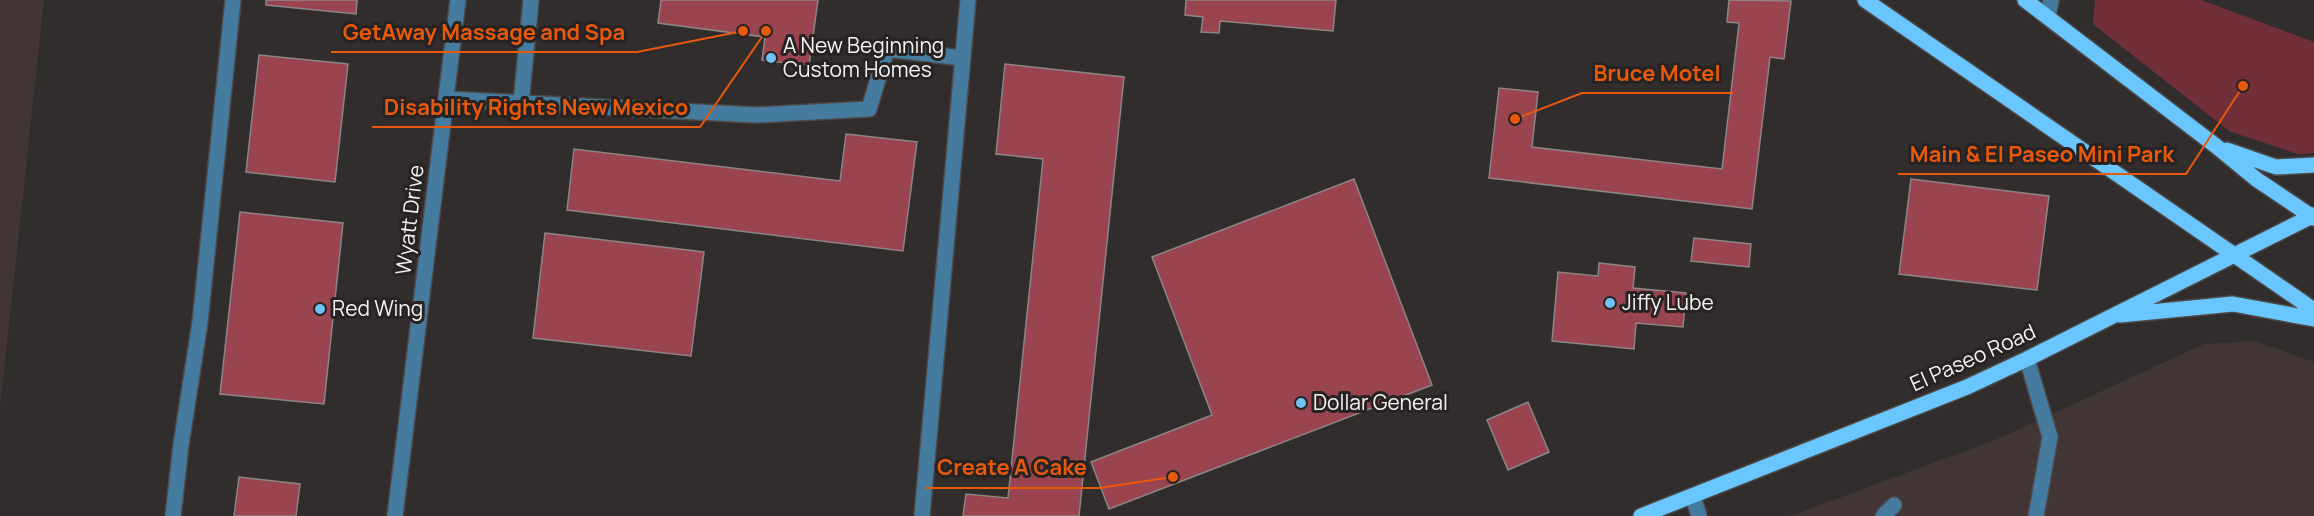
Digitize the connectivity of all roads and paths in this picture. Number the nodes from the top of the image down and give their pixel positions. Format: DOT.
graph roads {
  1 [pos="233,0"];
  2 [pos="458,0"];
  3 [pos="531,0"];
  4 [pos="968,0"];
  5 [pos="1865,0"];
  6 [pos="2025,0"];
  7 [pos="2051,0"];
  8 [pos="2048,16"];
  9 [pos="962,58"];
  10 [pos="446,99"];
  11 [pos="521,103"];
  12 [pos="2216,146"];
  13 [pos="2314,165"];
  14 [pos="2313,216"];
  15 [pos="2236,254"];
  16 [pos="2314,310"];
  17 [pos="2112,316"];
  18 [pos="2314,319"];
  19 [pos="2027,359"];
  20 [pos="1693,496"];
  21 [pos="173,516"];
  22 [pos="395,516"];
  23 [pos="922,516"];
  24 [pos="1641,516"];
  25 [pos="1699,516"];
  26 [pos="2036,516"];
  1 -- 21 [label="street"];
  2 -- 10 [label="street, Wyatt Drive"];
  3 -- 11 [label="street"];
  4 -- 9 [label="street"];
  5 -- 15 [label="main road"];
  6 -- 8 [label="main road"];
  7 -- 8 [label="street"];
  8 -- 12 [label="main road"];
  9 -- 11 [label="street"];
  9 -- 23 [label="street"];
  10 -- 11 [label="street"];
  10 -- 22 [label="street, Wyatt Drive"];
  12 -- 13 [label="main road"];
  12 -- 14 [label="main road"];
  14 -- 15 [label="main road, El Paseo Road"];
  15 -- 16 [label="main road"];
  15 -- 17 [label="main road, El Paseo Road"];
  17 -- 18 [label="main road"];
  17 -- 19 [label="main road, El Paseo Road"];
  19 -- 20 [label="main road, El Paseo Road"];
  19 -- 26 [label="street"];
  20 -- 24 [label="main road, El Paseo Road"];
  20 -- 25 [label="street"];
}
